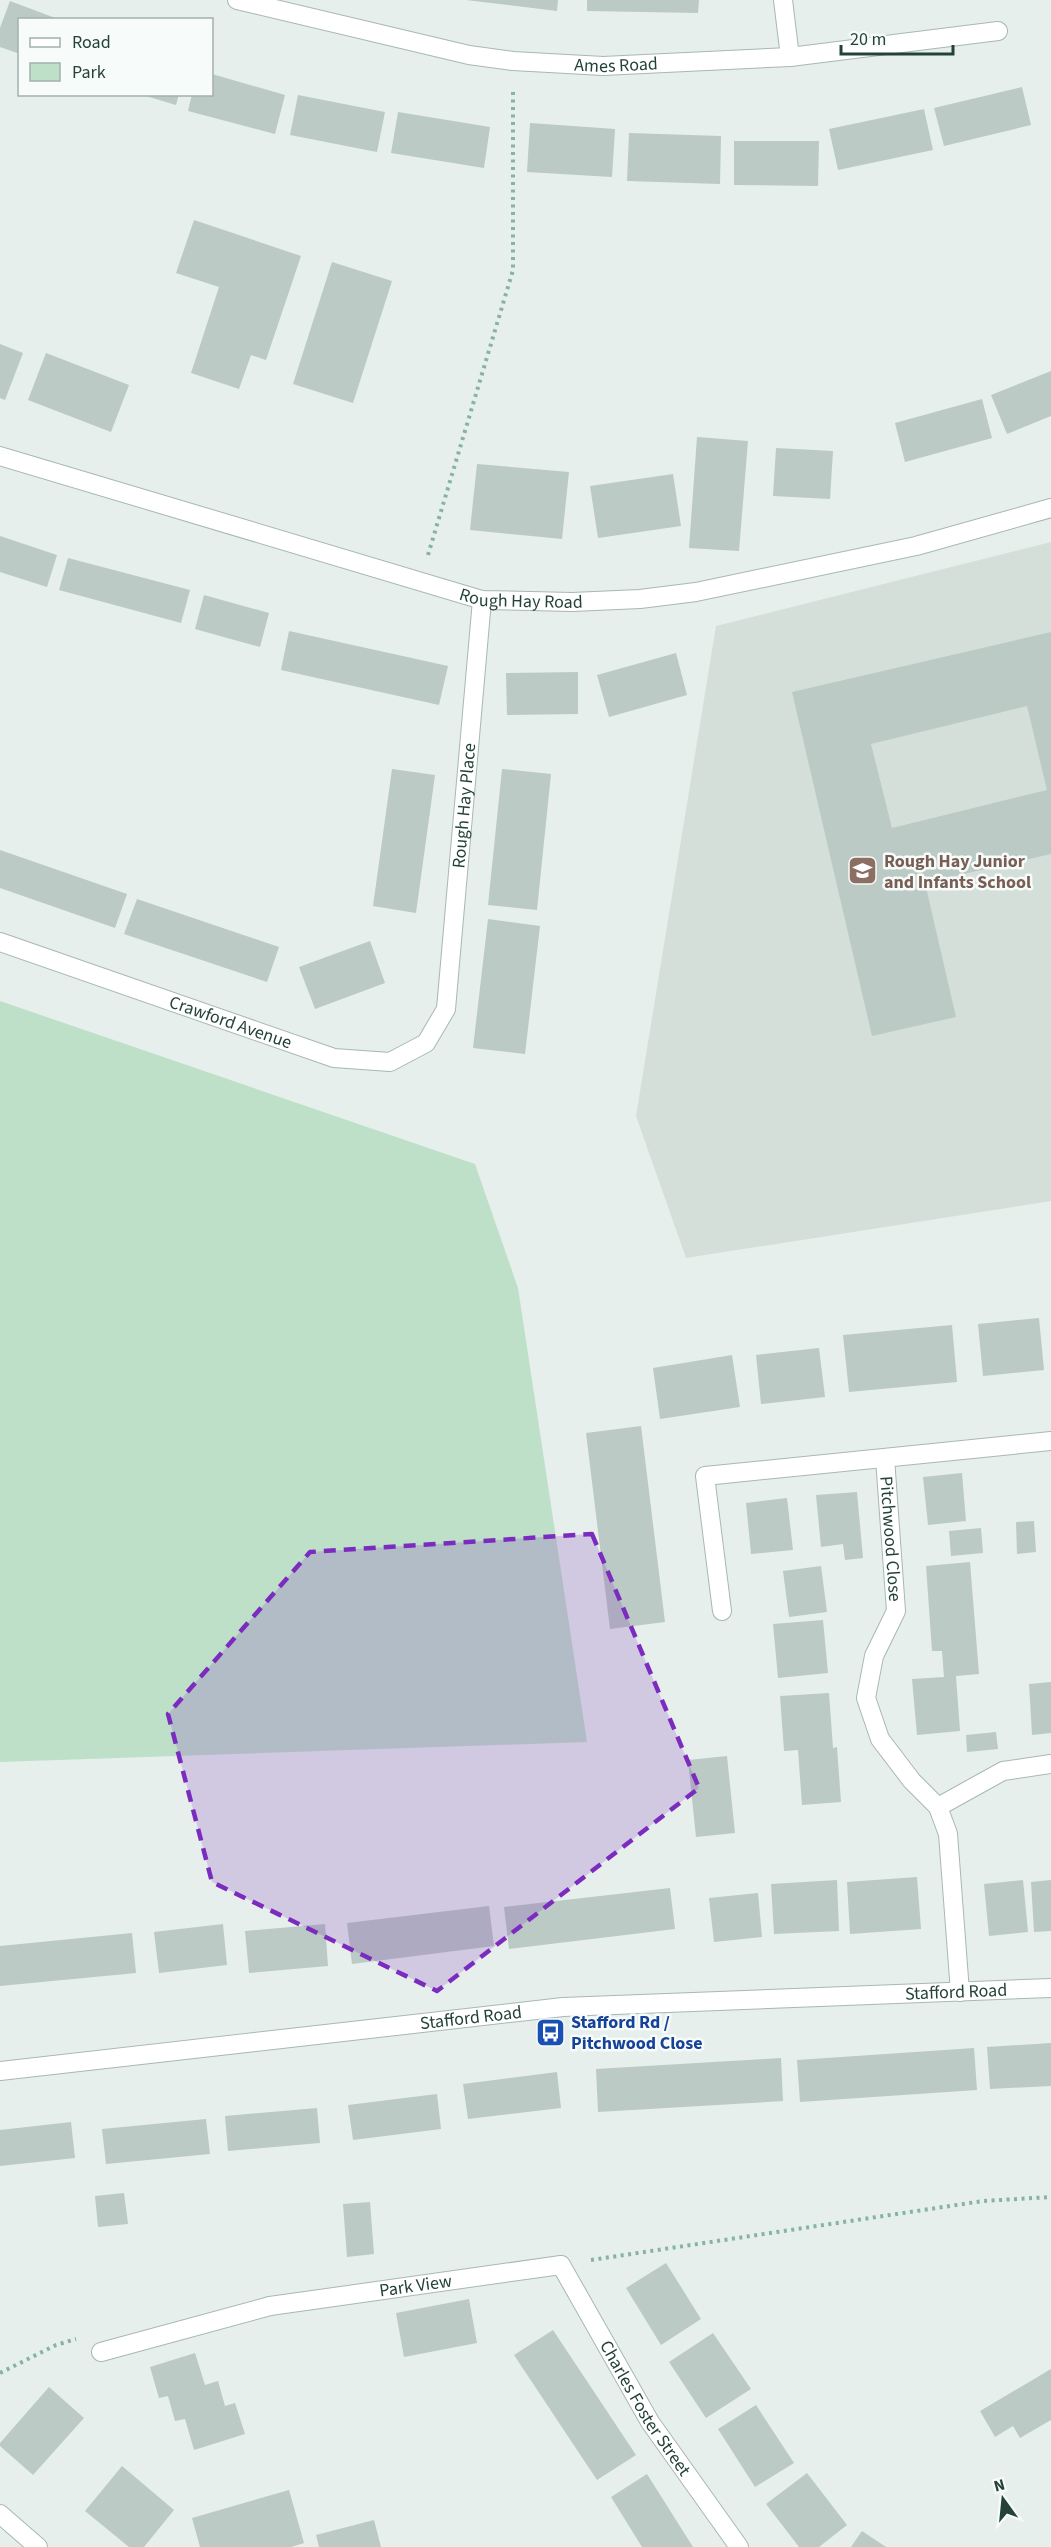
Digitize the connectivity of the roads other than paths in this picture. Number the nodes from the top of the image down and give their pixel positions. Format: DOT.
graph roads {
  1 [pos="237,0"];
  2 [pos="783,0"];
  3 [pos="260,4"];
  4 [pos="998,31"];
  5 [pos="790,57"];
  6 [pos="0,456"];
  7 [pos="1051,508"];
  8 [pos="482,600"];
  9 [pos="0,942"];
  10 [pos="446,1009"];
  11 [pos="1051,1442"];
  12 [pos="885,1458"];
  13 [pos="722,1611"];
  14 [pos="1051,1764"];
  15 [pos="938,1807"];
  16 [pos="1051,1988"];
  17 [pos="960,1992"];
  18 [pos="0,2071"];
  19 [pos="561,2265"];
  20 [pos="101,2352"];
  21 [pos="0,2514"];
  22 [pos="38,2547"];
  23 [pos="739,2547"];
  1 -- 3 [label="street, Ames Road"];
  2 -- 5 [label="street"];
  3 -- 5 [label="street, Ames Road"];
  4 -- 5 [label="street, Ames Road"];
  6 -- 8 [label="street, Rough Hay Road"];
  7 -- 8 [label="street, Rough Hay Road"];
  8 -- 10 [label="street, Rough Hay Place"];
  9 -- 10 [label="street, Crawford Avenue"];
  11 -- 12 [label="street, Pitchwood Close"];
  12 -- 13 [label="street, Pitchwood Close"];
  12 -- 15 [label="street, Pitchwood Close"];
  14 -- 15 [label="street"];
  15 -- 17 [label="street, Pitchwood Close"];
  16 -- 17 [label="street, Stafford Road"];
  17 -- 18 [label="street, Stafford Road"];
  19 -- 20 [label="street, Park View"];
  19 -- 23 [label="street, Charles Foster Street"];
  21 -- 22 [label="street"];
}
